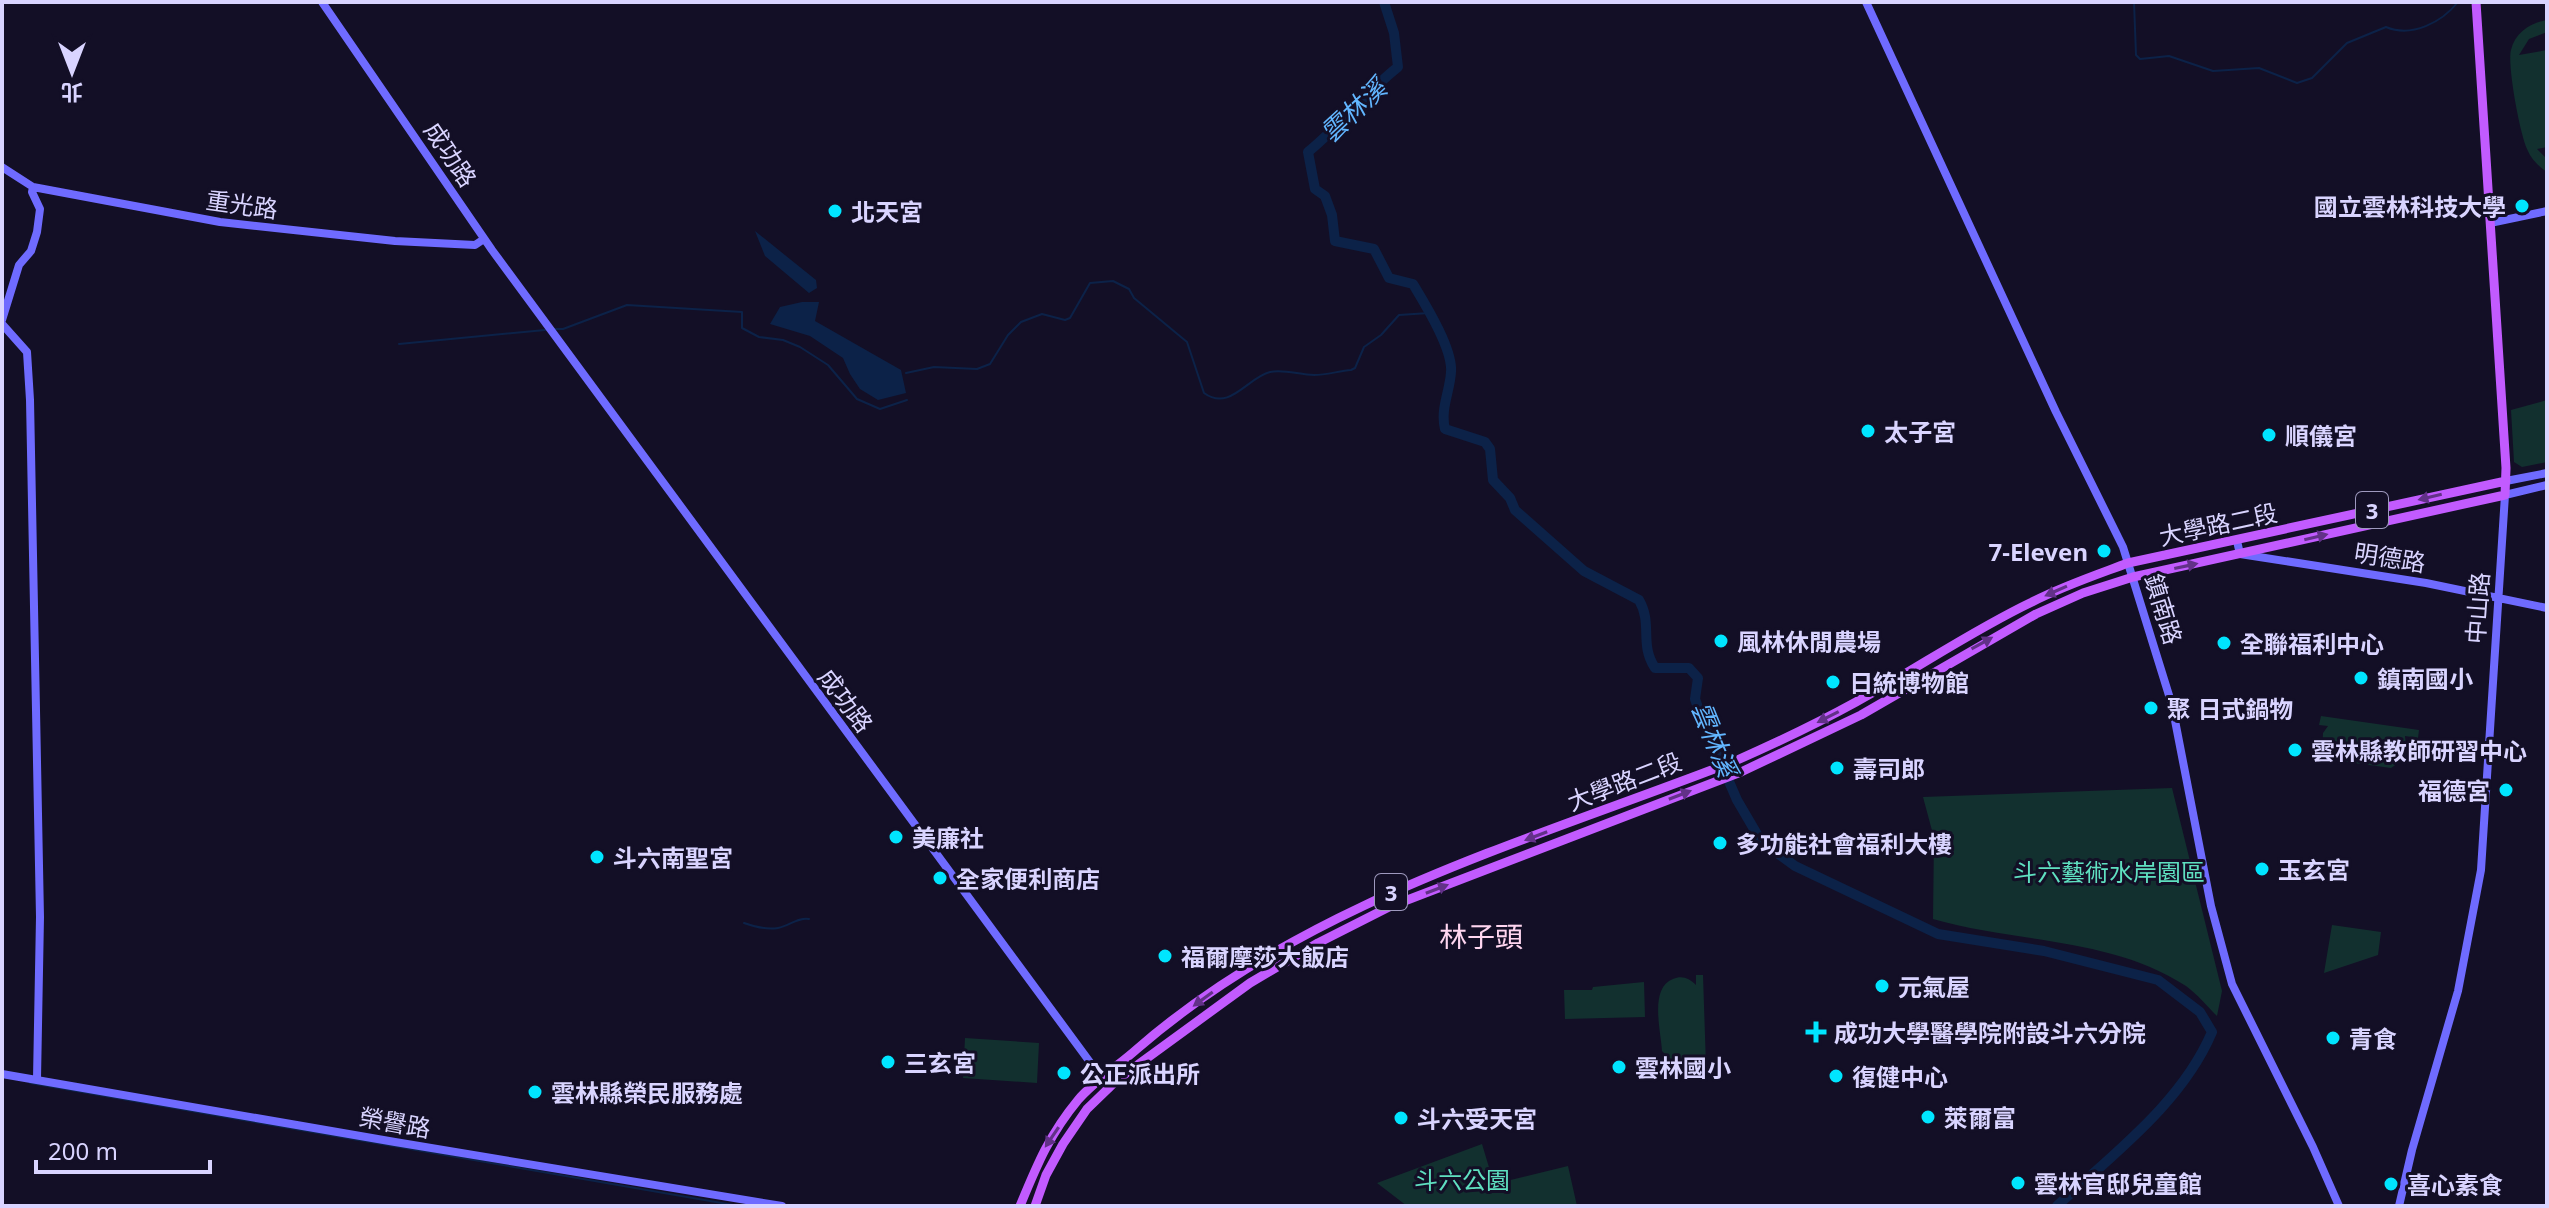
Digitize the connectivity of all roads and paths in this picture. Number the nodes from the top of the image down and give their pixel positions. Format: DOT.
graph roads {
  1 [pos="322,2"];
  2 [pos="1866,2"];
  3 [pos="2476,2"];
  4 [pos="2,167"];
  5 [pos="33,187"];
  6 [pos="2547,211"];
  7 [pos="2490,223"];
  8 [pos="484,239"];
  9 [pos="2,322"];
  10 [pos="2547,473"];
  11 [pos="2506,481"];
  12 [pos="2547,485"];
  13 [pos="2505,495"];
  14 [pos="2237,541"];
  15 [pos="2240,554"];
  16 [pos="2128,563"];
  17 [pos="2133,577"];
  18 [pos="2498,597"];
  19 [pos="2032,602"];
  20 [pos="2547,608"];
  21 [pos="2036,614"];
  22 [pos="1600,812"];
  23 [pos="1604,824"];
  24 [pos="1339,918"];
  25 [pos="1346,929"];
  26 [pos="2,1074"];
  27 [pos="37,1079"];
  28 [pos="1105,1084"];
  29 [pos="782,1206"];
  30 [pos="1020,1206"];
  31 [pos="1035,1206"];
  32 [pos="2339,1206"];
  33 [pos="2399,1206"];
  1 -- 8 [label="street, 成功路"];
  2 -- 16 [label="street, 鎮南路"];
  3 -- 7 [label="main road, 中山路"];
  4 -- 5 [label="street, 重光路"];
  5 -- 8 [label="street, 重光路"];
  5 -- 9 [label="street"];
  6 -- 7 [label="street"];
  7 -- 11 [label="main road, 中山路"];
  8 -- 28 [label="street, 成功路"];
  9 -- 27 [label="street"];
  10 -- 11 [label="street"];
  11 -- 13 [label="main road, 中山路"];
  11 -- 14 [label="main road, 大學路二段 / 3, one-way"];
  12 -- 13 [label="street"];
  15 -- 13 [label="main road, 大學路二段 / 3, one-way"];
  13 -- 18 [label="street, 中山路"];
  14 -- 15 [label="street"];
  14 -- 16 [label="main road, 大學路二段 / 3"];
  17 -- 15 [label="main road, 大學路二段 / 3, one-way"];
  15 -- 18 [label="street, 明德路"];
  16 -- 17 [label="street, 鎮南路"];
  16 -- 19 [label="main road, 大學路二段 / 3, one-way"];
  17 -- 21 [label="main road, 大學路二段 / 3"];
  17 -- 32 [label="street, 鎮南路"];
  18 -- 20 [label="street, 明德路"];
  18 -- 33 [label="street, 中山路"];
  19 -- 21 [label="main road"];
  19 -- 22 [label="main road, 大學路二段 / 3, one-way"];
  23 -- 21 [label="main road, 大學路二段 / 3, one-way"];
  22 -- 23 [label="main road"];
  22 -- 24 [label="main road, 大學路二段 / 3, one-way"];
  25 -- 23 [label="main road, 大學路二段 / 3, one-way"];
  24 -- 25 [label="main road"];
  24 -- 28 [label="main road, 大學路二段 / 3, one-way"];
  25 -- 28 [label="main road, 大學路二段 / 3"];
  26 -- 27 [label="street, 榮譽路"];
  27 -- 29 [label="street, 榮譽路"];
  28 -- 30 [label="main road, 3, one-way"];
  28 -- 31 [label="main road, 3"];
}
